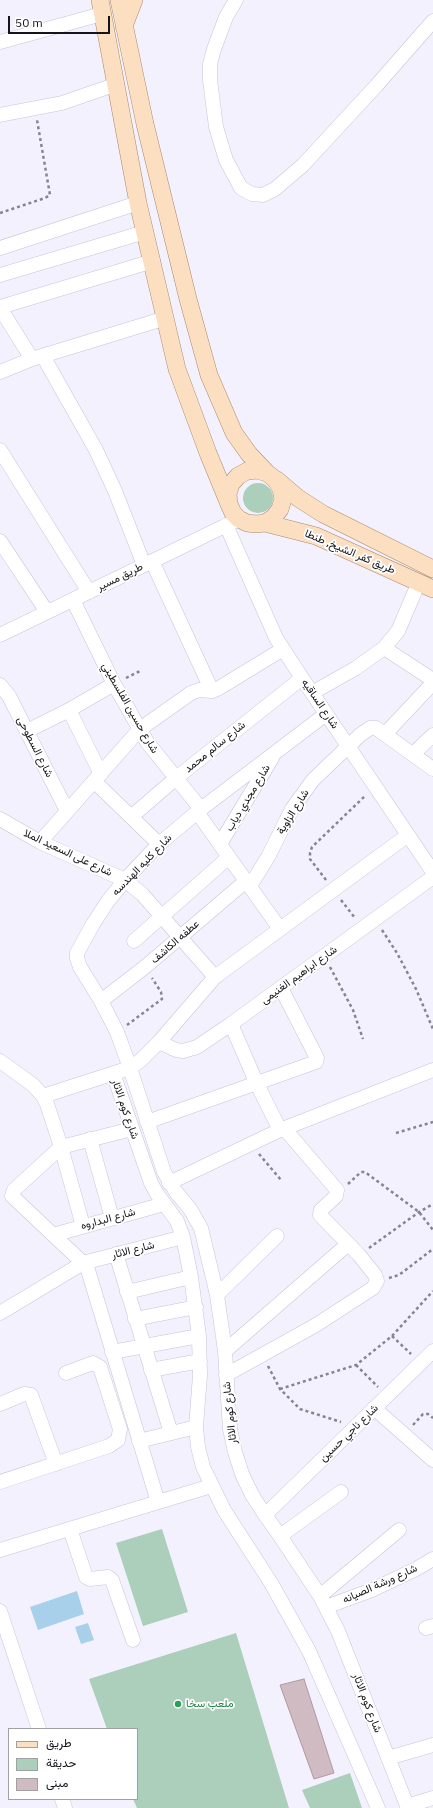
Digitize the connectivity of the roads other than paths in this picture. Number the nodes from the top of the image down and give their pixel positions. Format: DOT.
graph roads {
  1 [pos="119,0"];
  2 [pos="134,0"];
  3 [pos="236,0"];
  4 [pos="101,7"];
  5 [pos="433,21"];
  6 [pos="124,26"];
  7 [pos="0,42"];
  8 [pos="116,84"];
  9 [pos="0,115"];
  10 [pos="138,203"];
  11 [pos="145,232"];
  12 [pos="0,248"];
  13 [pos="152,261"];
  14 [pos="0,275"];
  15 [pos="0,307"];
  16 [pos="166,318"];
  17 [pos="38,358"];
  18 [pos="0,372"];
  19 [pos="0,450"];
  20 [pos="272,476"];
  21 [pos="229,504"];
  22 [pos="232,522"];
  23 [pos="265,523"];
  24 [pos="0,541"];
  25 [pos="148,563"];
  26 [pos="433,569"];
  27 [pos="426,585"];
  28 [pos="89,592"];
  29 [pos="73,600"];
  30 [pos="47,612"];
  31 [pos="0,635"];
  32 [pos="384,648"];
  33 [pos="283,649"];
  34 [pos="302,678"];
  35 [pos="433,680"];
  36 [pos="433,683"];
  37 [pos="114,684"];
  38 [pos="0,685"];
  39 [pos="212,691"];
  40 [pos="312,693"];
  41 [pos="69,710"];
  42 [pos="326,714"];
  43 [pos="140,730"];
  44 [pos="27,731"];
  45 [pos="385,734"];
  46 [pos="433,735"];
  47 [pos="348,746"];
  48 [pos="276,751"];
  49 [pos="413,754"];
  50 [pos="433,769"];
  51 [pos="97,777"];
  52 [pos="175,779"];
  53 [pos="199,810"];
  54 [pos="67,811"];
  55 [pos="131,817"];
  56 [pos="0,819"];
  57 [pos="408,835"];
  58 [pos="40,842"];
  59 [pos="160,844"];
  60 [pos="220,844"];
  61 [pos="229,857"];
  62 [pos="433,872"];
  63 [pos="433,877"];
  64 [pos="125,880"];
  65 [pos="248,884"];
  66 [pos="162,916"];
  67 [pos="280,928"];
  68 [pos="180,937"];
  69 [pos="134,941"];
  70 [pos="215,977"];
  71 [pos="281,988"];
  72 [pos="101,1001"];
  73 [pos="231,1024"];
  74 [pos="159,1042"];
  75 [pos="0,1061"];
  76 [pos="130,1068"];
  77 [pos="433,1070"];
  78 [pos="113,1074"];
  79 [pos="257,1084"];
  80 [pos="43,1096"];
  81 [pos="147,1122"];
  82 [pos="132,1129"];
  83 [pos="282,1129"];
  84 [pos="90,1139"];
  85 [pos="62,1147"];
  86 [pos="170,1184"];
  87 [pos="164,1204"];
  88 [pos="112,1218"];
  89 [pos="83,1226"];
  90 [pos="53,1234"];
  91 [pos="277,1236"];
  92 [pos="183,1237"];
  93 [pos="348,1244"];
  94 [pos="116,1254"];
  95 [pos="83,1262"];
  96 [pos="191,1277"];
  97 [pos="127,1292"];
  98 [pos="217,1295"];
  99 [pos="196,1307"];
  100 [pos="0,1313"];
  101 [pos="136,1319"];
  102 [pos="199,1336"];
  103 [pos="144,1346"];
  104 [pos="225,1351"];
  105 [pos="433,1351"];
  106 [pos="112,1352"];
  107 [pos="200,1361"];
  108 [pos="151,1370"];
  109 [pos="66,1373"];
  110 [pos="226,1375"];
  111 [pos="0,1404"];
  112 [pos="374,1408"];
  113 [pos="196,1427"];
  114 [pos="171,1434"];
  115 [pos="139,1441"];
  116 [pos="433,1460"];
  117 [pos="56,1464"];
  118 [pos="0,1482"];
  119 [pos="211,1486"];
  120 [pos="341,1492"];
  121 [pos="158,1502"];
  122 [pos="265,1515"];
  123 [pos="70,1529"];
  124 [pos="399,1530"];
  125 [pos="280,1536"];
  126 [pos="0,1550"];
  127 [pos="433,1559"];
  128 [pos="323,1601"];
  129 [pos="0,1610"];
  130 [pos="133,1640"];
  131 [pos="39,1728"];
  132 [pos="433,1745"];
  133 [pos="388,1758"];
  134 [pos="433,1798"];
  135 [pos="407,1807"];
  136 [pos="378,1808"];
  1 -- 6 [label="main road, طريق كفر الشيخ, طنطا"];
  2 -- 6 [label="main road"];
  3 -- 5 [label="street"];
  4 -- 7 [label="street"];
  4 -- 8 [label="main road"];
  6 -- 20 [label="main road, طريق كفر الشيخ, طنطا"];
  8 -- 9 [label="street"];
  8 -- 10 [label="main road"];
  10 -- 11 [label="main road"];
  10 -- 12 [label="street"];
  11 -- 13 [label="main road"];
  11 -- 14 [label="street"];
  13 -- 15 [label="street"];
  13 -- 16 [label="main road"];
  15 -- 17 [label="street"];
  16 -- 17 [label="street"];
  16 -- 21 [label="main road"];
  17 -- 18 [label="street"];
  17 -- 25 [label="street"];
  19 -- 28 [label="street"];
  20 -- 21 [label="main road"];
  20 -- 23 [label="main road"];
  20 -- 26 [label="main road, طريق كفر الشيخ, طنطا"];
  21 -- 22 [label="main road"];
  22 -- 23 [label="main road"];
  22 -- 25 [label="street, طريق مسير"];
  22 -- 33 [label="street, شارع الساقيه"];
  23 -- 27 [label="main road, طريق كفر الشيخ, طنطا"];
  24 -- 30 [label="street"];
  25 -- 28 [label="street, طريق مسير"];
  25 -- 39 [label="street"];
  27 -- 32 [label="street"];
  28 -- 29 [label="street, طريق مسير"];
  29 -- 30 [label="street, طريق مسير"];
  29 -- 37 [label="street, شارع حسين الفلسطيني"];
  30 -- 31 [label="street, طريق مسير"];
  32 -- 35 [label="street"];
  32 -- 40 [label="street"];
  33 -- 34 [label="street, شارع الساقيه"];
  33 -- 39 [label="street"];
  34 -- 40 [label="street, شارع الساقيه"];
  34 -- 52 [label="street, شارع سالم محمد"];
  36 -- 45 [label="street"];
  37 -- 41 [label="street"];
  37 -- 43 [label="street, شارع حسين الفلسطيني"];
  38 -- 44 [label="street, شارع السطوحى"];
  39 -- 43 [label="street"];
  40 -- 42 [label="street, شارع الساقيه"];
  41 -- 44 [label="street"];
  41 -- 51 [label="street"];
  42 -- 47 [label="street, شارع الساقيه"];
  42 -- 48 [label="street, شارع كليه الهندسه"];
  43 -- 51 [label="street"];
  43 -- 52 [label="street, شارع حسين الفلسطيني"];
  44 -- 54 [label="street, شارع السطوحى"];
  45 -- 47 [label="street, شارع الزاوية"];
  45 -- 49 [label="street"];
  46 -- 49 [label="street"];
  47 -- 57 [label="street, شارع الساقيه"];
  47 -- 65 [label="street, شارع الزاوية"];
  48 -- 53 [label="street, شارع كليه الهندسه"];
  48 -- 60 [label="street, شارع مجدي دياب"];
  49 -- 50 [label="street"];
  51 -- 54 [label="street"];
  51 -- 55 [label="street"];
  52 -- 53 [label="street, شارع حسين الفلسطيني"];
  52 -- 55 [label="street, شارع سالم محمد"];
  53 -- 59 [label="street, شارع كليه الهندسه"];
  53 -- 60 [label="street, شارع حسين الفلسطيني"];
  54 -- 58 [label="street"];
  55 -- 59 [label="street"];
  56 -- 58 [label="street, شارع على السعيد الملا"];
  57 -- 62 [label="street, شارع الساقيه"];
  57 -- 67 [label="street"];
  58 -- 64 [label="street, شارع على السعيد الملا"];
  59 -- 64 [label="street, شارع كليه الهندسه"];
  60 -- 61 [label="street, شارع حسين الفلسطيني"];
  61 -- 65 [label="street, شارع حسين الفلسطيني"];
  61 -- 66 [label="street"];
  63 -- 71 [label="street, شارع ابراهيم الغنيمى"];
  64 -- 66 [label="street, شارع على السعيد الملا"];
  64 -- 72 [label="street, شارع كليه الهندسه"];
  65 -- 67 [label="street, شارع حسين الفلسطيني"];
  65 -- 68 [label="street, عطفه الكاشف"];
  66 -- 68 [label="street, شارع على السعيد الملا"];
  66 -- 69 [label="street"];
  67 -- 70 [label="street"];
  68 -- 70 [label="street, شارع على السعيد الملا"];
  68 -- 72 [label="street, عطفه الكاشف"];
  70 -- 74 [label="street"];
  71 -- 73 [label="street, شارع ابراهيم الغنيمى"];
  71 -- 79 [label="street"];
  72 -- 76 [label="street, شارع كليه الهندسه"];
  73 -- 74 [label="street, شارع ابراهيم الغنيمى"];
  73 -- 79 [label="street"];
  74 -- 76 [label="street"];
  75 -- 80 [label="street"];
  76 -- 78 [label="street"];
  76 -- 81 [label="street, شارع كوم الاثار"];
  77 -- 83 [label="street"];
  78 -- 80 [label="street"];
  78 -- 82 [label="street, شارع كوم الاثار"];
  79 -- 81 [label="street"];
  79 -- 83 [label="street"];
  80 -- 85 [label="street"];
  81 -- 86 [label="street, شارع كوم الاثار"];
  82 -- 84 [label="street"];
  82 -- 87 [label="street, شارع كوم الاثار"];
  83 -- 86 [label="street"];
  83 -- 93 [label="street"];
  84 -- 85 [label="street"];
  84 -- 88 [label="street"];
  85 -- 89 [label="street"];
  85 -- 90 [label="street"];
  86 -- 98 [label="street, شارع كوم الاثار"];
  87 -- 88 [label="street, شارع البداروه"];
  87 -- 92 [label="street, شارع كوم الاثار"];
  88 -- 89 [label="street, شارع البداروه"];
  89 -- 90 [label="street, شارع البداروه"];
  90 -- 95 [label="street"];
  91 -- 98 [label="street"];
  92 -- 94 [label="street, شارع الاثار"];
  92 -- 96 [label="street, شارع كوم الاثار"];
  93 -- 104 [label="street"];
  93 -- 110 [label="street"];
  94 -- 95 [label="street, شارع الاثار"];
  94 -- 97 [label="street"];
  95 -- 100 [label="street, شارع الاثار"];
  95 -- 106 [label="street"];
  96 -- 97 [label="street"];
  96 -- 99 [label="street, شارع كوم الاثار"];
  97 -- 101 [label="street"];
  98 -- 104 [label="street, شارع كوم الاثار"];
  99 -- 101 [label="street"];
  99 -- 102 [label="street, شارع كوم الاثار"];
  101 -- 103 [label="street"];
  102 -- 103 [label="street"];
  102 -- 107 [label="street, شارع كوم الاثار"];
  103 -- 106 [label="street"];
  103 -- 108 [label="street"];
  104 -- 110 [label="street, شارع كوم الاثار"];
  105 -- 112 [label="street, شارع ناجي حسين"];
  106 -- 115 [label="street"];
  107 -- 108 [label="street"];
  107 -- 113 [label="street, شارع كوم الاثار"];
  108 -- 114 [label="street"];
  109 -- 117 [label="street"];
  110 -- 122 [label="street, شارع كوم الاثار"];
  111 -- 117 [label="street"];
  112 -- 116 [label="street"];
  112 -- 122 [label="street, شارع ناجي حسين"];
  113 -- 114 [label="street"];
  113 -- 119 [label="street, شارع كوم الاثار"];
  114 -- 115 [label="street"];
  115 -- 121 [label="street"];
  117 -- 118 [label="street"];
  119 -- 121 [label="street"];
  119 -- 136 [label="street, شارع كوم الاثار"];
  120 -- 125 [label="street"];
  121 -- 123 [label="street"];
  122 -- 125 [label="street, شارع كوم الاثار"];
  123 -- 126 [label="street"];
  123 -- 130 [label="street"];
  124 -- 128 [label="street"];
  125 -- 128 [label="street, شارع كوم الاثار"];
  127 -- 128 [label="street, شارع ورشة الصيانه"];
  128 -- 133 [label="street, شارع كوم الاثار"];
  129 -- 131 [label="street"];
  132 -- 133 [label="street"];
  133 -- 135 [label="street, شارع كوم الاثار"];
  134 -- 135 [label="street"];
}
